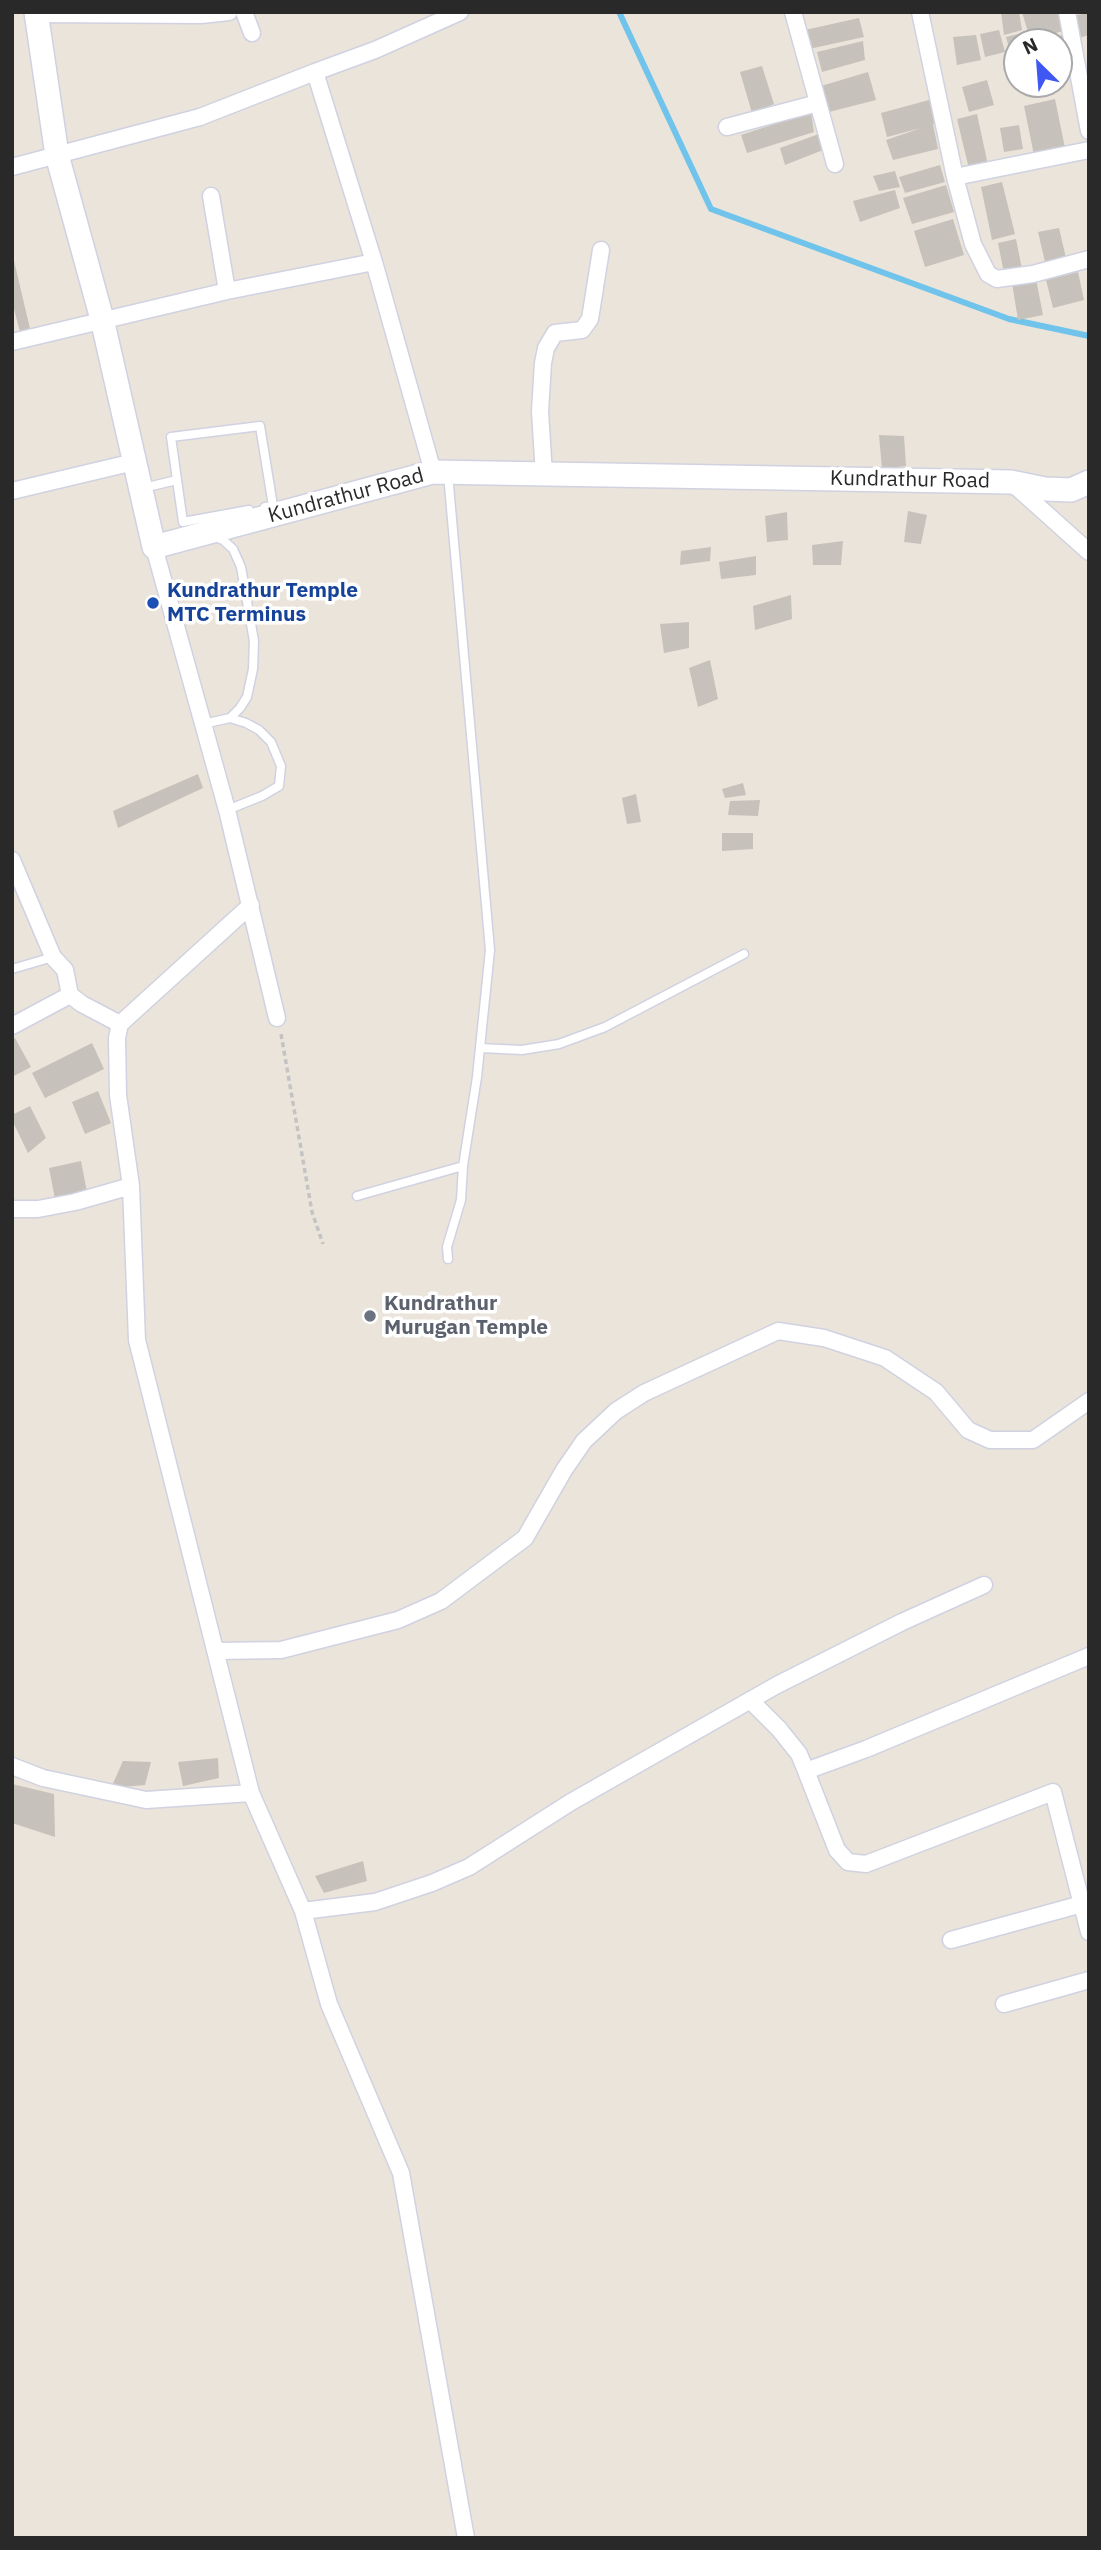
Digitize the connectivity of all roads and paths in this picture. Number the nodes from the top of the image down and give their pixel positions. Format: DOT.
graph roads {
  1 [pos="229,12"];
  2 [pos="244,12"];
  3 [pos="460,12"];
  4 [pos="793,12"];
  5 [pos="920,12"];
  6 [pos="1067,12"];
  7 [pos="36,13"];
  8 [pos="437,17"];
  9 [pos="252,33"];
  10 [pos="314,72"];
  11 [pos="818,103"];
  12 [pos="727,127"];
  13 [pos="1089,131"];
  14 [pos="1089,150"];
  15 [pos="57,155"];
  16 [pos="835,164"];
  17 [pos="12,167"];
  18 [pos="955,177"];
  19 [pos="211,196"];
  20 [pos="601,250"];
  21 [pos="1089,260"];
  22 [pos="374,262"];
  23 [pos="227,291"];
  24 [pos="102,319"];
  25 [pos="12,342"];
  26 [pos="134,462"];
  27 [pos="441,473"];
  28 [pos="544,475"];
  29 [pos="177,480"];
  30 [pos="1011,482"];
  31 [pos="1089,482"];
  32 [pos="140,488"];
  33 [pos="12,491"];
  34 [pos="206,533"];
  35 [pos="154,547"];
  36 [pos="1089,552"];
  37 [pos="230,718"];
  38 [pos="203,724"];
  39 [pos="226,810"];
  40 [pos="12,860"];
  41 [pos="251,905"];
  42 [pos="744,954"];
  43 [pos="53,957"];
  44 [pos="12,969"];
  45 [pos="70,995"];
  46 [pos="277,1018"];
  47 [pos="120,1024"];
  48 [pos="12,1026"];
  49 [pos="480,1048"];
  50 [pos="463,1166"];
  51 [pos="131,1186"];
  52 [pos="357,1196"];
  53 [pos="12,1209"];
  54 [pos="323,1244"];
  55 [pos="448,1259"];
  56 [pos="1089,1401"];
  57 [pos="984,1585"];
  58 [pos="217,1651"];
  59 [pos="1087,1661"];
  60 [pos="750,1700"];
  61 [pos="12,1766"];
  62 [pos="806,1771"];
  63 [pos="251,1793"];
  64 [pos="1082,1904"];
  65 [pos="303,1911"];
  66 [pos="1089,1932"];
  67 [pos="951,1940"];
  68 [pos="1089,1980"];
  69 [pos="1004,2004"];
  70 [pos="466,2538"];
  1 -- 7 [label="street"];
  2 -- 9 [label="street"];
  3 -- 8 [label="street"];
  4 -- 11 [label="street"];
  5 -- 18 [label="street"];
  6 -- 13 [label="street"];
  7 -- 15 [label="street"];
  8 -- 10 [label="street"];
  10 -- 15 [label="street"];
  10 -- 22 [label="street"];
  11 -- 12 [label="street"];
  11 -- 16 [label="street"];
  14 -- 18 [label="street"];
  15 -- 17 [label="street"];
  15 -- 24 [label="street"];
  18 -- 21 [label="street"];
  19 -- 23 [label="street"];
  20 -- 28 [label="street"];
  22 -- 23 [label="street"];
  22 -- 27 [label="street"];
  23 -- 24 [label="street"];
  24 -- 25 [label="street"];
  24 -- 26 [label="street"];
  26 -- 32 [label="street"];
  26 -- 33 [label="street"];
  27 -- 28 [label="street, Kundrathur Road"];
  27 -- 34 [label="street, Kundrathur Road"];
  27 -- 49 [label="lane"];
  28 -- 30 [label="street, Kundrathur Road"];
  29 -- 29 [label="lane"];
  29 -- 32 [label="lane"];
  30 -- 31 [label="street, Kundrathur Road"];
  30 -- 36 [label="street"];
  32 -- 35 [label="street"];
  34 -- 35 [label="street, Kundrathur Road"];
  34 -- 37 [label="lane"];
  35 -- 38 [label="street"];
  37 -- 38 [label="lane"];
  37 -- 39 [label="lane"];
  38 -- 39 [label="street"];
  39 -- 41 [label="street"];
  40 -- 43 [label="street"];
  41 -- 46 [label="street"];
  41 -- 47 [label="street"];
  42 -- 49 [label="lane"];
  43 -- 44 [label="lane"];
  43 -- 45 [label="street"];
  45 -- 47 [label="street"];
  45 -- 48 [label="street"];
  46 -- 54 [label="path"];
  47 -- 51 [label="street"];
  49 -- 50 [label="lane"];
  50 -- 52 [label="lane"];
  50 -- 55 [label="lane"];
  51 -- 53 [label="street"];
  51 -- 58 [label="street"];
  56 -- 58 [label="street"];
  57 -- 60 [label="street"];
  58 -- 63 [label="street"];
  59 -- 62 [label="street"];
  60 -- 62 [label="street"];
  60 -- 65 [label="street"];
  61 -- 63 [label="street"];
  62 -- 64 [label="street"];
  63 -- 65 [label="street"];
  64 -- 66 [label="street"];
  64 -- 67 [label="street"];
  65 -- 70 [label="street"];
  68 -- 69 [label="street"];
}
